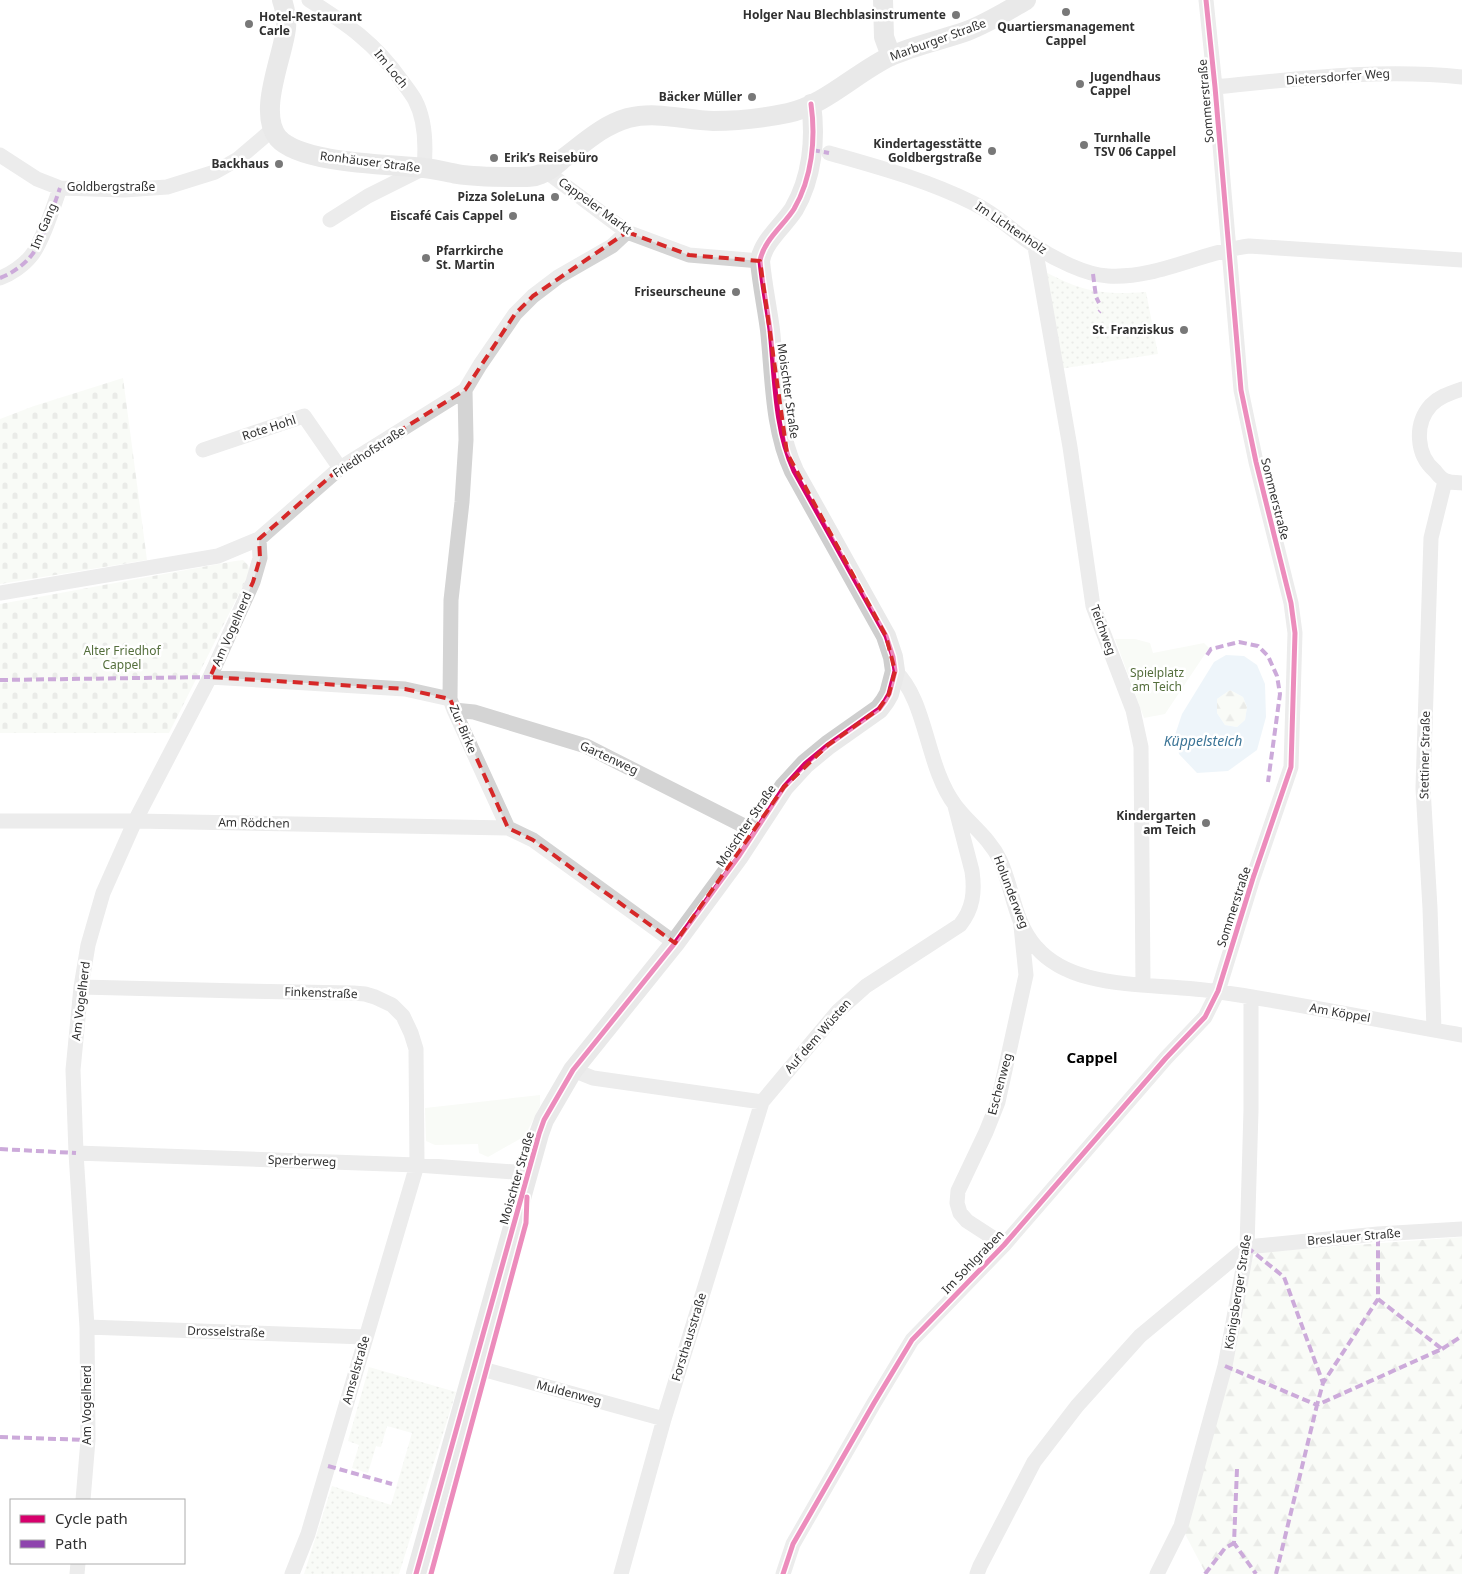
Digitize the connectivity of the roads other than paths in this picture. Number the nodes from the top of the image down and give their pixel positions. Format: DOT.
graph roads {
  1 [pos="283,0"];
  2 [pos="309,0"];
  3 [pos="883,0"];
  4 [pos="1026,0"];
  5 [pos="1206,0"];
  6 [pos="891,56"];
  7 [pos="1462,77"];
  8 [pos="1215,87"];
  9 [pos="811,104"];
  10 [pos="273,129"];
  11 [pos="829,153"];
  12 [pos="0,156"];
  13 [pos="424,168"];
  14 [pos="547,172"];
  15 [pos="60,188"];
  16 [pos="330,220"];
  17 [pos="627,232"];
  18 [pos="1035,247"];
  19 [pos="1229,248"];
  20 [pos="1462,260"];
  21 [pos="760,261"];
  22 [pos="0,278"];
  23 [pos="1462,389"];
  24 [pos="465,390"];
  25 [pos="203,450"];
  26 [pos="340,468"];
  27 [pos="1445,481"];
  28 [pos="1462,483"];
  29 [pos="259,539"];
  30 [pos="0,593"];
  31 [pos="895,671"];
  32 [pos="210,677"];
  33 [pos="452,704"];
  34 [pos="954,804"];
  35 [pos="0,821"];
  36 [pos="135,821"];
  37 [pos="508,828"];
  38 [pos="754,831"];
  39 [pos="1021,924"];
  40 [pos="675,943"];
  41 [pos="1143,984"];
  42 [pos="81,987"];
  43 [pos="1218,991"];
  44 [pos="1251,997"];
  45 [pos="1434,1030"];
  46 [pos="1462,1035"];
  47 [pos="573,1070"];
  48 [pos="762,1102"];
  49 [pos="76,1153"];
  50 [pos="417,1164"];
  51 [pos="528,1173"];
  52 [pos="1462,1229"];
  53 [pos="1004,1245"];
  54 [pos="1247,1247"];
  55 [pos="87,1327"];
  56 [pos="366,1337"];
  57 [pos="475,1368"];
  58 [pos="664,1419"];
  59 [pos="83,1499"];
  60 [pos="292,1574"];
  61 [pos="416,1574"];
  62 [pos="621,1574"];
  63 [pos="784,1574"];
  64 [pos="977,1574"];
  65 [pos="1157,1574"];
  1 -- 10 [label="street"];
  2 -- 13 [label="street, Im Loch"];
  3 -- 6 [label="street"];
  4 -- 6 [label="street, Marburger Straße"];
  5 -- 8 [label="street, Sommerstraße"];
  6 -- 9 [label="street, Marburger Straße"];
  7 -- 8 [label="street, Dietersdorfer Weg"];
  8 -- 19 [label="street, Sommerstraße"];
  9 -- 14 [label="street, Marburger Straße"];
  9 -- 21 [label="street"];
  10 -- 13 [label="street, Ronhäuser Straße"];
  10 -- 15 [label="street, Goldbergstraße"];
  11 -- 18 [label="street, Im Lichtenholz"];
  12 -- 15 [label="street, Goldbergstraße"];
  13 -- 14 [label="street, Ronhäuser Straße"];
  13 -- 16 [label="street"];
  14 -- 17 [label="street, Cappeler Markt"];
  15 -- 22 [label="street, Im Gang"];
  17 -- 21 [label="street, Cappeler Markt"];
  17 -- 24 [label="street, Friedhofstraße"];
  18 -- 19 [label="street, Im Lichtenholz"];
  18 -- 41 [label="street, Teichweg"];
  19 -- 20 [label="street, Im Lichtenholz"];
  19 -- 43 [label="street, Sommerstraße"];
  21 -- 31 [label="street, Moischter Straße"];
  23 -- 27 [label="street"];
  24 -- 26 [label="street, Friedhofstraße"];
  24 -- 33 [label="street, Zur Birke"];
  25 -- 26 [label="street, Rote Hohl"];
  26 -- 29 [label="street, Friedhofstraße"];
  27 -- 28 [label="street"];
  27 -- 45 [label="street, Stettiner Straße"];
  29 -- 30 [label="street, Friedhofstraße"];
  29 -- 32 [label="street, Am Vogelherd"];
  31 -- 34 [label="street, Holunderweg"];
  31 -- 38 [label="street, Moischter Straße"];
  32 -- 33 [label="street, Gartenweg"];
  32 -- 36 [label="street, Am Vogelherd"];
  33 -- 37 [label="street, Zur Birke"];
  33 -- 38 [label="street, Gartenweg"];
  34 -- 39 [label="street, Holunderweg"];
  34 -- 48 [label="street, Auf dem Wüsten"];
  35 -- 36 [label="street, Am Rödchen"];
  36 -- 37 [label="street, Am Rödchen"];
  36 -- 42 [label="street, Am Vogelherd"];
  37 -- 40 [label="street"];
  38 -- 40 [label="street, Moischter Straße"];
  39 -- 41 [label="street, Holunderweg"];
  39 -- 53 [label="street, Eschenweg"];
  40 -- 47 [label="street, Moischter Straße"];
  41 -- 43 [label="street, Holunderweg"];
  42 -- 49 [label="street, Am Vogelherd"];
  42 -- 50 [label="street, Finkenstraße"];
  43 -- 44 [label="street, Am Köppel"];
  43 -- 53 [label="street, Im Sohlgraben"];
  44 -- 45 [label="street, Am Köppel"];
  44 -- 54 [label="street, Königsberger Straße"];
  45 -- 46 [label="street, Am Köppel"];
  47 -- 48 [label="street"];
  47 -- 51 [label="street, Moischter Straße"];
  48 -- 58 [label="street, Forsthausstraße"];
  49 -- 50 [label="street, Sperberweg"];
  49 -- 55 [label="street, Am Vogelherd"];
  50 -- 51 [label="street, Sperberweg"];
  50 -- 56 [label="street, Amselstraße"];
  51 -- 57 [label="street, Moischter Straße"];
  52 -- 54 [label="street, Breslauer Straße"];
  53 -- 63 [label="street, Im Sohlgraben"];
  54 -- 64 [label="street"];
  54 -- 65 [label="street, Königsberger Straße"];
  55 -- 56 [label="street, Drosselstraße"];
  55 -- 59 [label="street, Am Vogelherd"];
  56 -- 60 [label="street, Amselstraße"];
  57 -- 58 [label="street, Muldenweg"];
  57 -- 61 [label="street, Moischter Straße"];
  58 -- 62 [label="street, Forsthausstraße"];
}
